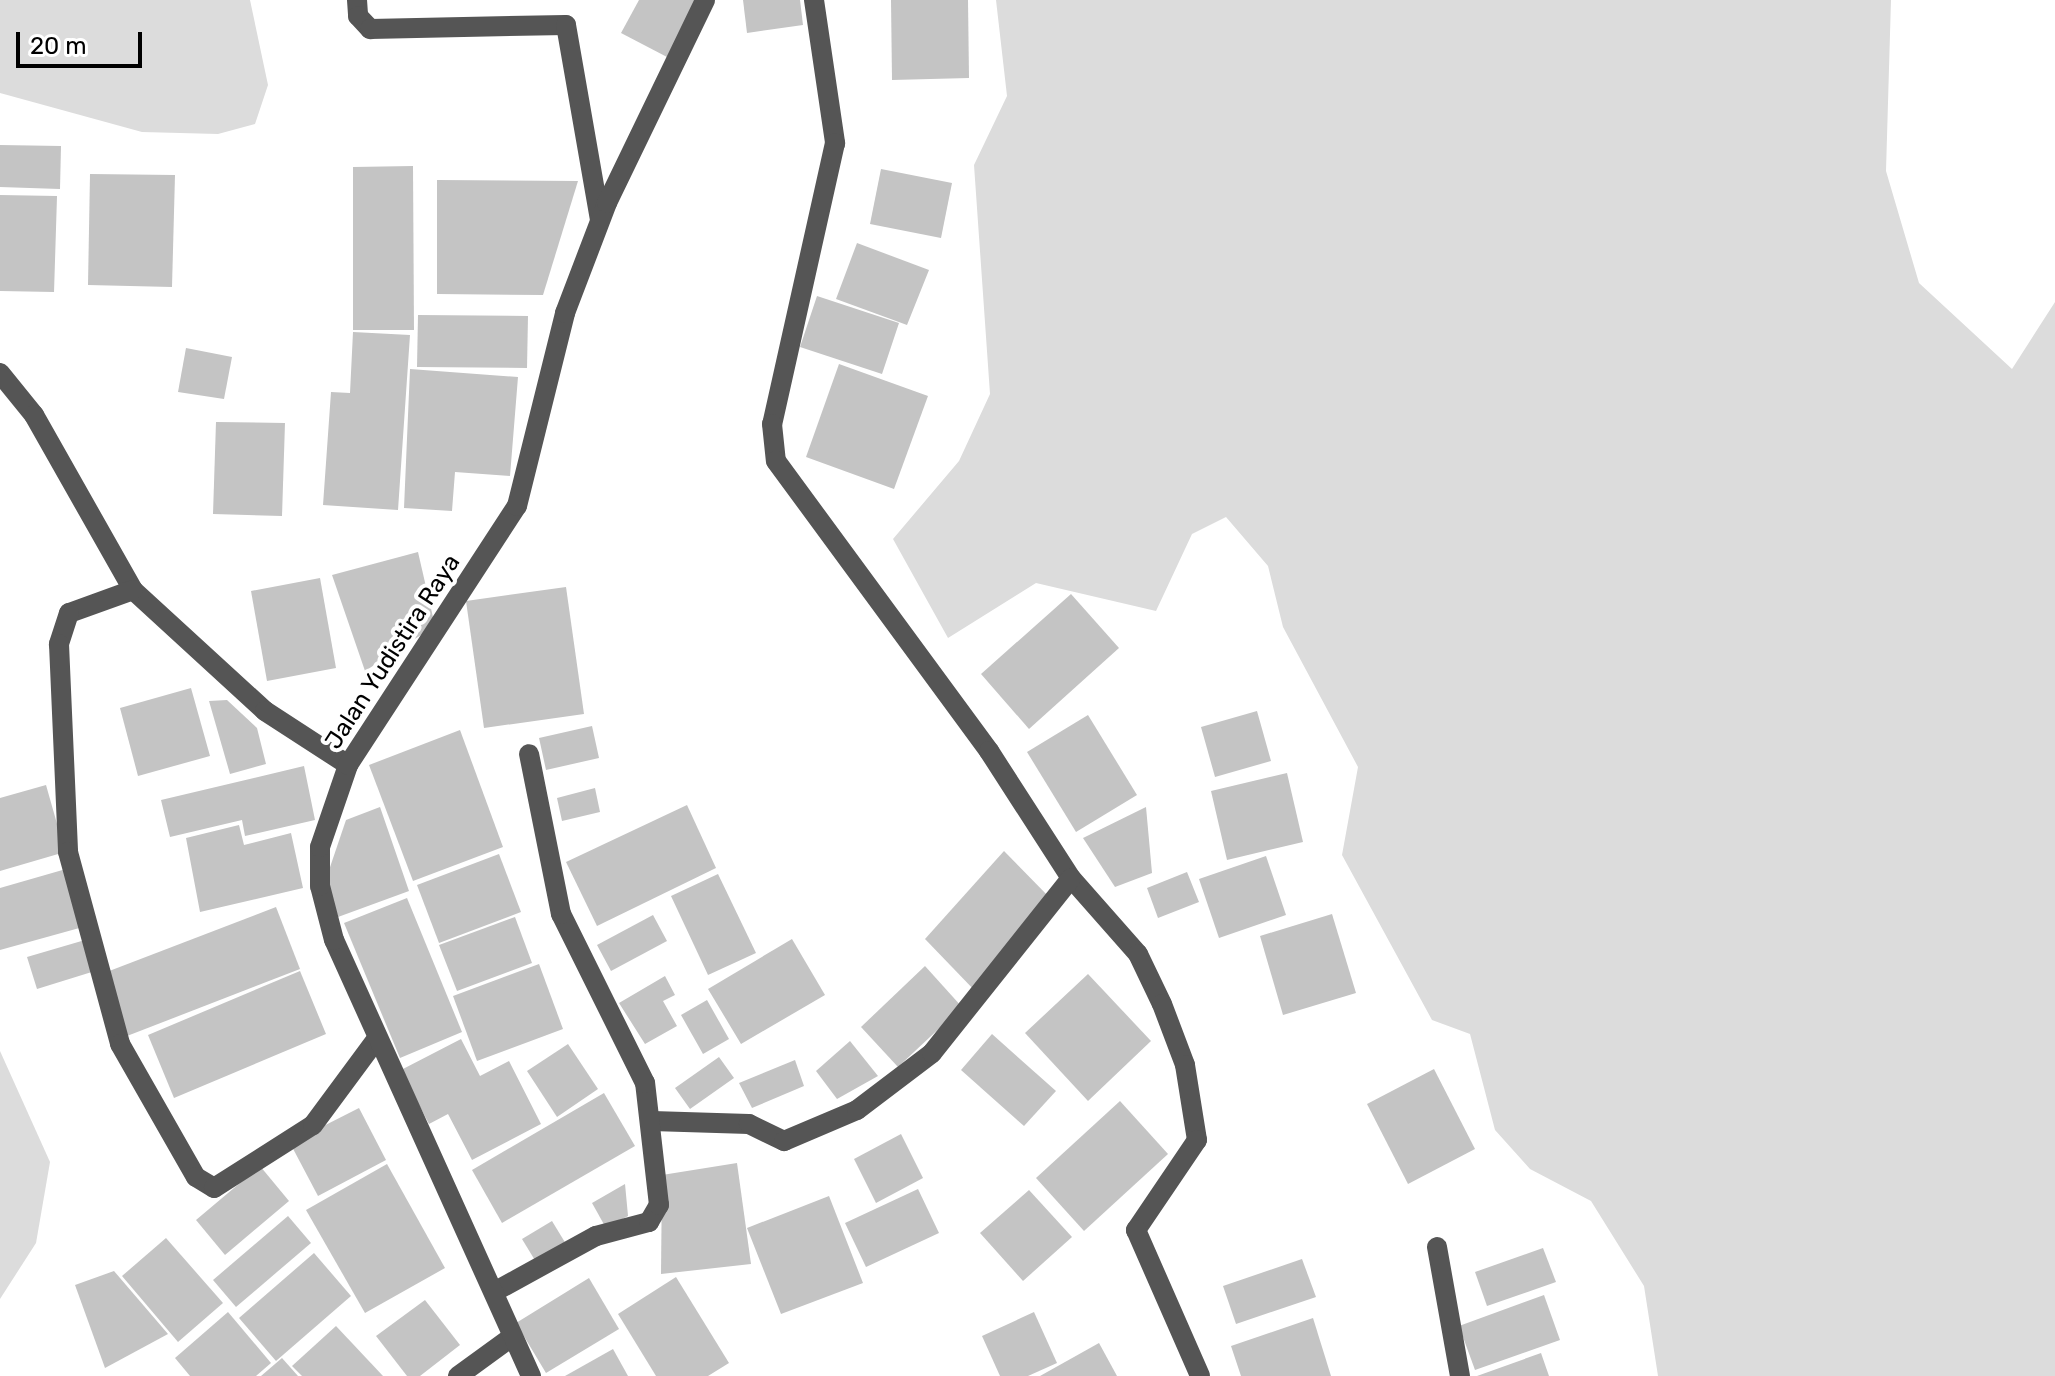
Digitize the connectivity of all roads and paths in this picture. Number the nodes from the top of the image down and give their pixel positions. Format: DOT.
graph roads {
  1 [pos="357,0"];
  2 [pos="705,0"];
  3 [pos="814,0"];
  4 [pos="600,222"];
  5 [pos="0,373"];
  6 [pos="133,590"];
  7 [pos="529,754"];
  8 [pos="348,765"];
  9 [pos="1071,878"];
  10 [pos="376,1040"];
  11 [pos="652,1121"];
  12 [pos="1437,1247"];
  13 [pos="494,1292"];
  14 [pos="509,1339"];
  15 [pos="458,1376"];
  16 [pos="531,1376"];
  17 [pos="1200,1376"];
  18 [pos="1460,1376"];
  1 -- 4 [label="street"];
  2 -- 4 [label="street, Jalan Yudistira Raya"];
  3 -- 9 [label="street"];
  4 -- 8 [label="street, Jalan Yudistira Raya"];
  5 -- 6 [label="street"];
  6 -- 8 [label="street"];
  6 -- 10 [label="street"];
  7 -- 11 [label="street"];
  8 -- 10 [label="street, Jalan Yudistira Raya"];
  9 -- 11 [label="street"];
  9 -- 17 [label="street"];
  10 -- 13 [label="street, Jalan Yudistira Raya"];
  11 -- 13 [label="street"];
  12 -- 18 [label="street"];
  13 -- 14 [label="street, Jalan Yudistira Raya"];
  14 -- 15 [label="street"];
  14 -- 16 [label="street, Jalan Yudistira Raya"];
}
